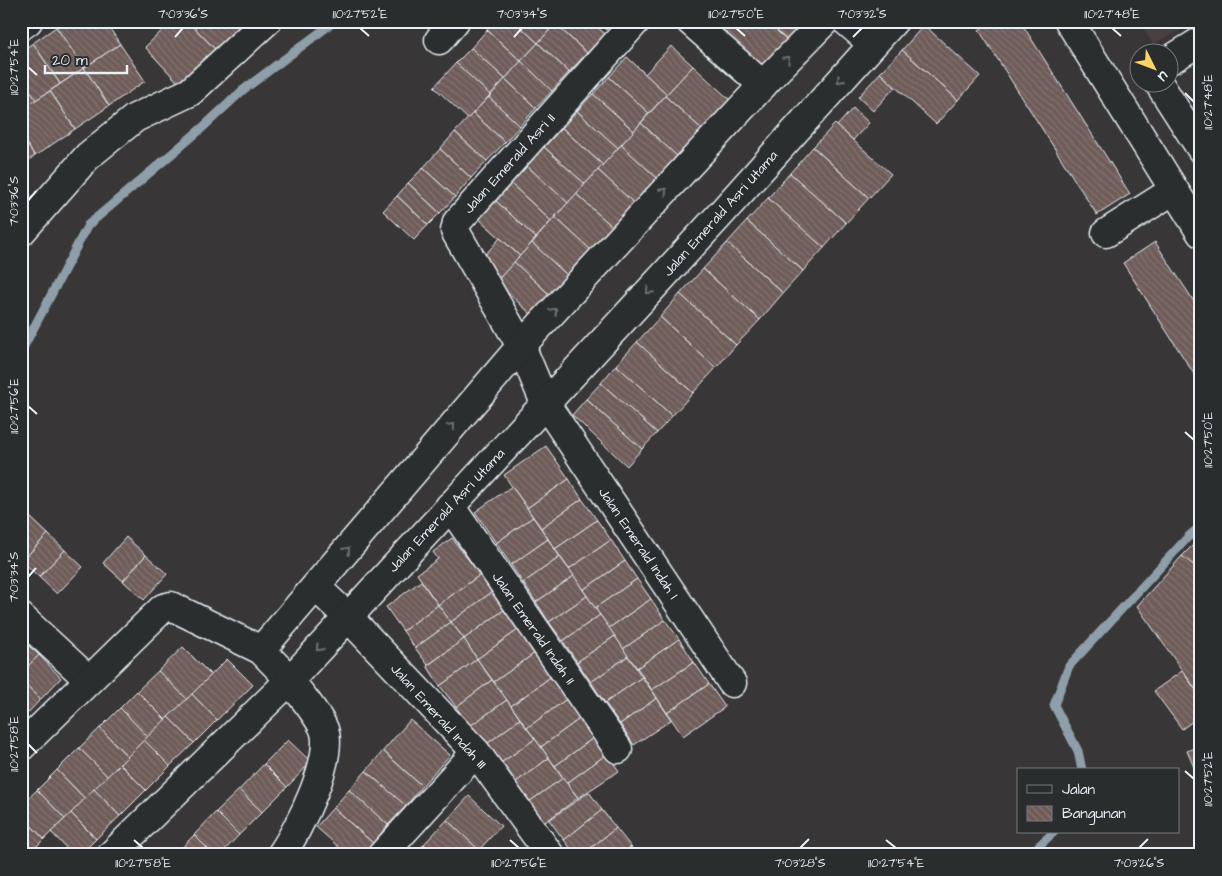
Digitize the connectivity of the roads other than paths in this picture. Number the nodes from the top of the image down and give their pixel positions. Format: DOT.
graph roads {
  1 [pos="28,21"];
  2 [pos="268,21"];
  3 [pos="636,21"];
  4 [pos="690,21"];
  5 [pos="825,21"];
  6 [pos="846,21"];
  7 [pos="894,21"];
  8 [pos="1069,21"];
  9 [pos="21,26"];
  10 [pos="1201,41"];
  11 [pos="873,44"];
  12 [pos="1180,54"];
  13 [pos="763,85"];
  14 [pos="1164,92"];
  15 [pos="1201,149"];
  16 [pos="1174,190"];
  17 [pos="21,232"];
  18 [pos="1106,233"];
  19 [pos="1201,233"];
  20 [pos="521,346"];
  21 [pos="545,403"];
  22 [pos="450,506"];
  23 [pos="316,587"];
  24 [pos="21,617"];
  25 [pos="348,617"];
  26 [pos="261,650"];
  27 [pos="89,680"];
  28 [pos="290,680"];
  29 [pos="732,683"];
  30 [pos="21,747"];
  31 [pos="618,749"];
  32 [pos="476,752"];
  33 [pos="111,855"];
  34 [pos="281,855"];
  35 [pos="382,855"];
  36 [pos="550,855"];
  1 -- 9 [label="street"];
  2 -- 17 [label="street"];
  3 -- 20 [label="street, Jalan Emerald Asri II"];
  4 -- 13 [label="street"];
  13 -- 5 [label="street, one-way"];
  6 -- 11 [label="street"];
  7 -- 11 [label="street, Jalan Emerald Asri Utama"];
  8 -- 16 [label="street"];
  10 -- 12 [label="street"];
  11 -- 21 [label="street, Jalan Emerald Asri Utama, one-way"];
  20 -- 13 [label="street, one-way"];
  14 -- 15 [label="street"];
  16 -- 18 [label="street"];
  16 -- 19 [label="street"];
  20 -- 21 [label="street"];
  23 -- 20 [label="street, one-way"];
  21 -- 22 [label="street, Jalan Emerald Asri Utama"];
  21 -- 29 [label="street, Jalan Emerald Indah I"];
  22 -- 25 [label="street, Jalan Emerald Asri Utama"];
  22 -- 31 [label="street, Jalan Emerald Indah II"];
  23 -- 25 [label="street, Jalan Emerald Indah III"];
  23 -- 26 [label="street"];
  24 -- 27 [label="street"];
  25 -- 28 [label="street, Jalan Emerald Asri Utama, one-way"];
  25 -- 32 [label="street, Jalan Emerald Indah III"];
  26 -- 27 [label="street"];
  26 -- 28 [label="street"];
  27 -- 30 [label="street"];
  28 -- 33 [label="street, Jalan Emerald Asri Utama"];
  28 -- 34 [label="street"];
  32 -- 35 [label="street"];
  32 -- 36 [label="street, Jalan Emerald Indah III"];
}
